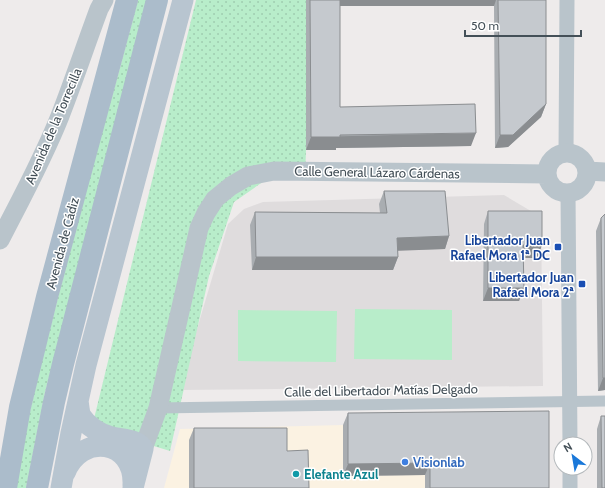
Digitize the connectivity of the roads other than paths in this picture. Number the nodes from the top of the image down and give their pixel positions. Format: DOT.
graph roads {
  1 [pos="127,0"];
  2 [pos="157,0"];
  3 [pos="183,0"];
  4 [pos="567,0"];
  5 [pos="102,4"];
  6 [pos="149,30"];
  7 [pos="149,129"];
  8 [pos="566,152"];
  9 [pos="596,172"];
  10 [pos="547,174"];
  11 [pos="568,192"];
  12 [pos="0,240"];
  13 [pos="78,401"];
  14 [pos="160,401"];
  15 [pos="605,401"];
  16 [pos="569,402"];
  17 [pos="570,436"];
  18 [pos="120,445"];
  19 [pos="142,450"];
  20 [pos="570,476"];
  21 [pos="61,486"];
  22 [pos="6,488"];
  23 [pos="37,488"];
  24 [pos="133,488"];
  25 [pos="570,488"];
  1 -- 22 [label="main road, Avenida de Cádiz"];
  2 -- 6 [label="main road"];
  3 -- 7 [label="main road"];
  4 -- 8 [label="street"];
  5 -- 12 [label="street, Avenida de la Torrecilla"];
  6 -- 7 [label="main road"];
  6 -- 23 [label="main road"];
  7 -- 13 [label="main road"];
  8 -- 9 [label="street"];
  8 -- 10 [label="street"];
  9 -- 11 [label="street"];
  10 -- 11 [label="street"];
  10 -- 14 [label="street, Calle General Lázaro Cárdenas"];
  11 -- 16 [label="street"];
  13 -- 18 [label="main road"];
  13 -- 21 [label="main road"];
  14 -- 16 [label="street, Calle del Libertador Matías Delgado"];
  14 -- 18 [label="street"];
  14 -- 19 [label="street"];
  15 -- 16 [label="street, Calle del Libertador Matías Delgado"];
  16 -- 17 [label="street"];
  18 -- 19 [label="main road"];
  18 -- 21 [label="main road"];
  18 -- 24 [label="main road"];
  19 -- 24 [label="main road"];
  20 -- 25 [label="street"];
}
